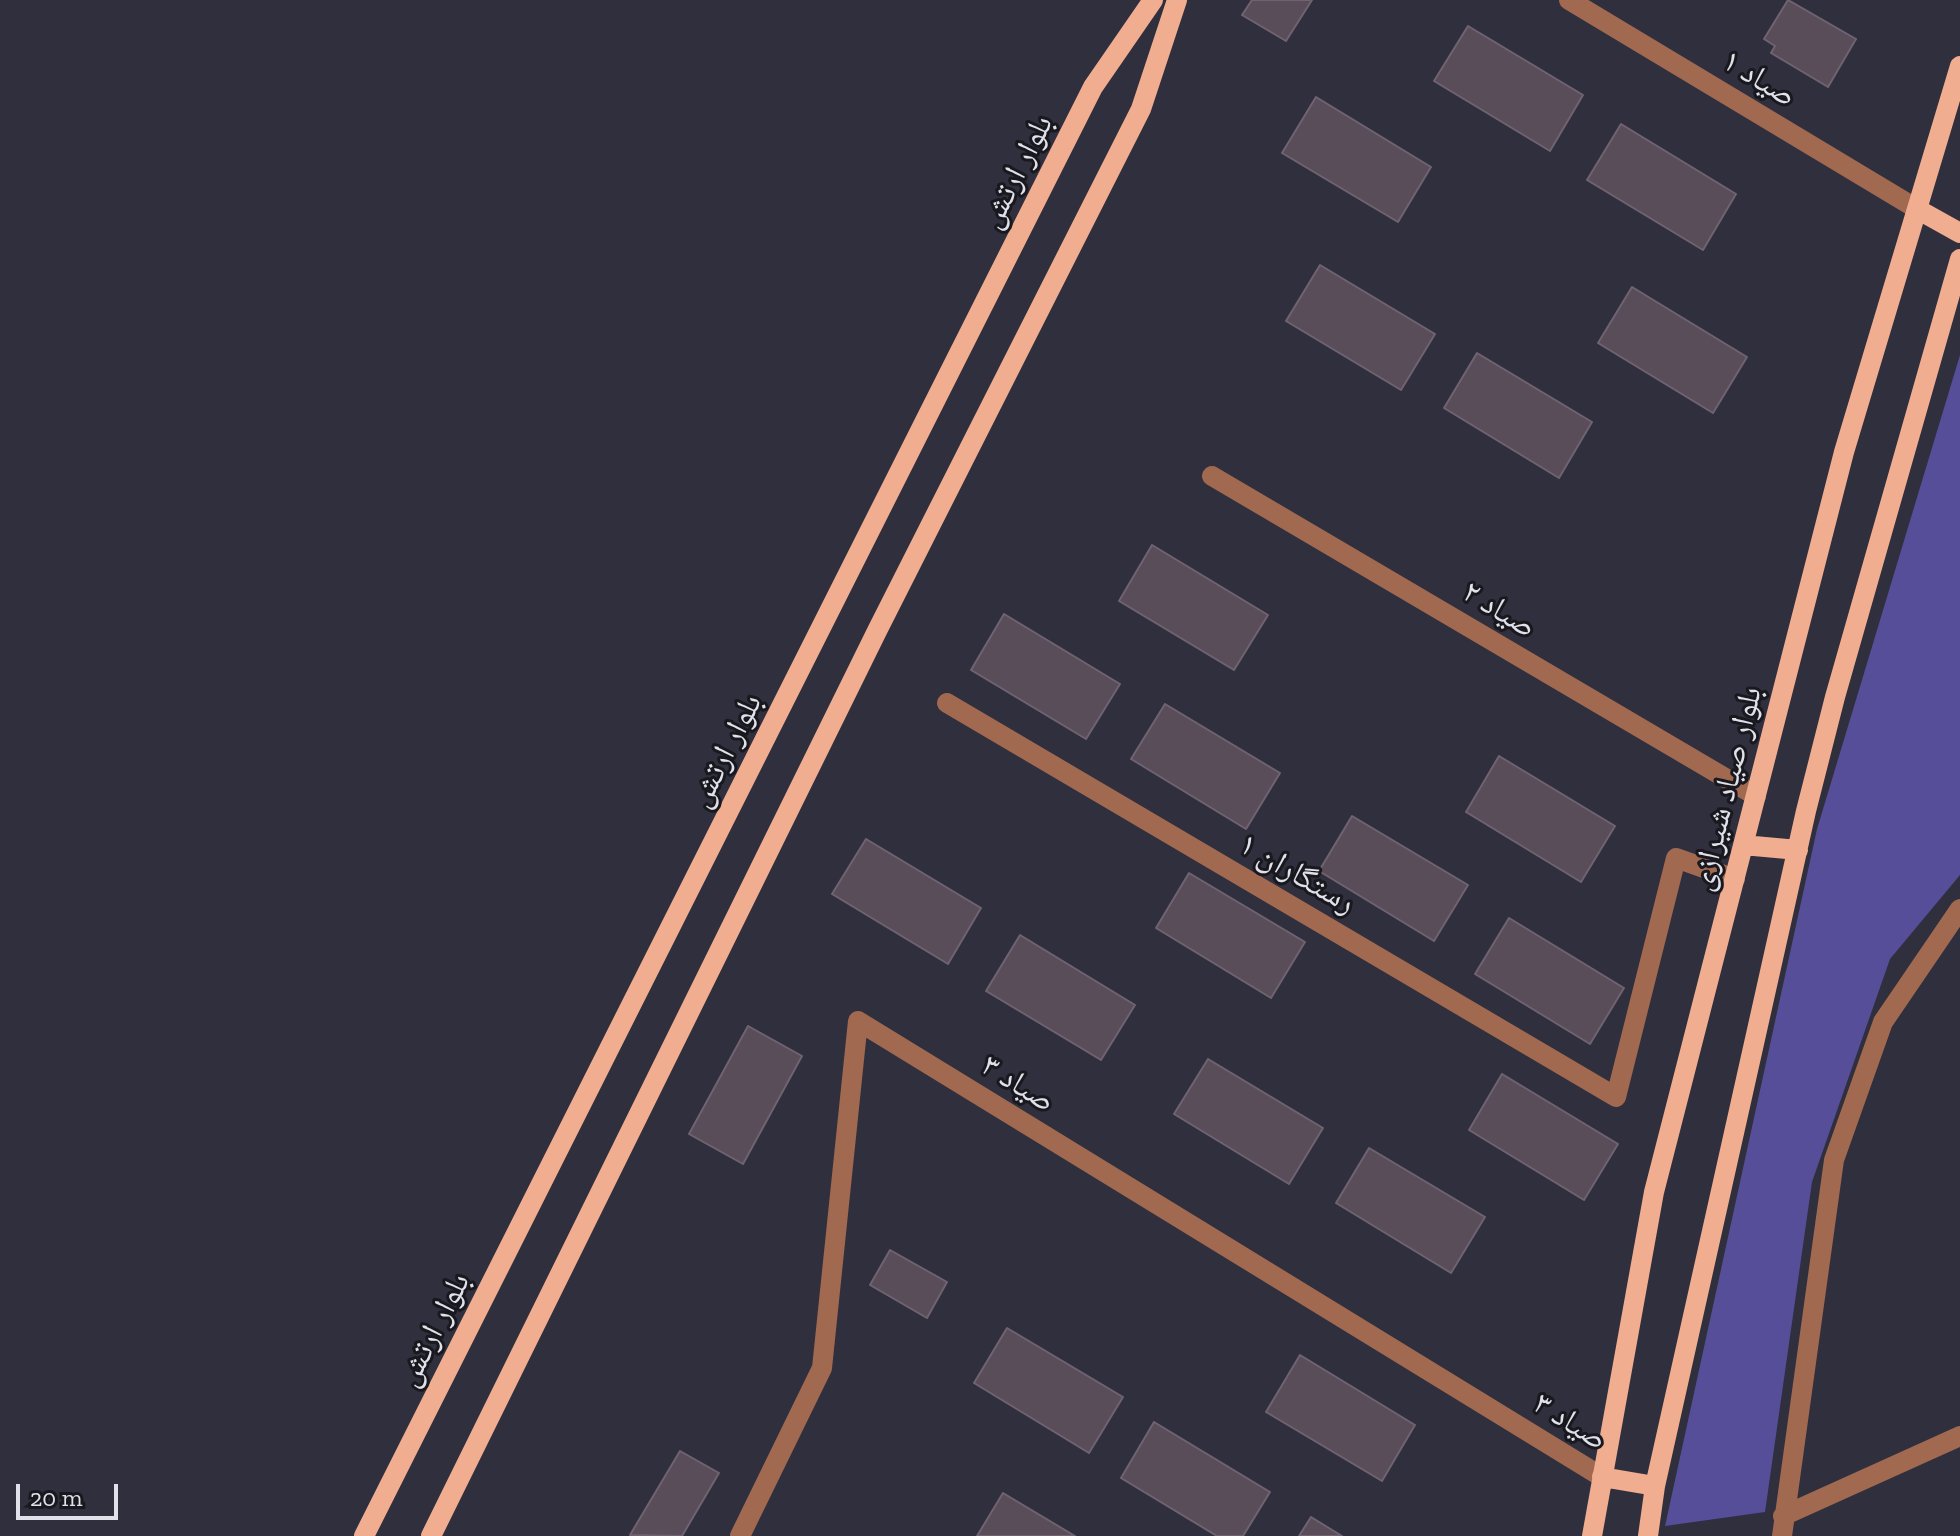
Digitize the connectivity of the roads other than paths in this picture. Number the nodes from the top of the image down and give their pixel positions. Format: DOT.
graph roads {
  1 [pos="1153,0"];
  2 [pos="1177,0"];
  3 [pos="1569,0"];
  4 [pos="1960,66"];
  5 [pos="1917,209"];
  6 [pos="1960,233"];
  7 [pos="1960,259"];
  8 [pos="1212,476"];
  9 [pos="947,703"];
  10 [pos="1756,796"];
  11 [pos="1743,845"];
  12 [pos="1798,850"];
  13 [pos="1735,879"];
  14 [pos="1960,909"];
  15 [pos="1960,1436"];
  16 [pos="1602,1477"];
  17 [pos="1655,1486"];
  18 [pos="1782,1526"];
  19 [pos="364,1536"];
  20 [pos="431,1536"];
  21 [pos="740,1536"];
  22 [pos="1592,1536"];
  23 [pos="1648,1536"];
  1 -- 19 [label="main road, بلوار ارتش"];
  2 -- 20 [label="main road"];
  3 -- 5 [label="street, صیاد ۱"];
  4 -- 5 [label="main road, بلوار صیاد شیرازی"];
  5 -- 6 [label="main road"];
  5 -- 10 [label="main road, بلوار صیاد شیرازی"];
  7 -- 12 [label="main road"];
  8 -- 10 [label="street, صیاد ۲"];
  9 -- 13 [label="street, رستگاران ۱"];
  10 -- 11 [label="main road, بلوار صیاد شیرازی"];
  11 -- 12 [label="main road"];
  11 -- 13 [label="main road, بلوار صیاد شیرازی"];
  12 -- 17 [label="main road"];
  13 -- 16 [label="main road, بلوار صیاد شیرازی"];
  14 -- 18 [label="street"];
  15 -- 18 [label="street"];
  16 -- 17 [label="main road"];
  16 -- 21 [label="street, صیاد ۳"];
  16 -- 22 [label="main road, بلوار صیاد شیرازی"];
  17 -- 23 [label="main road"];
}
